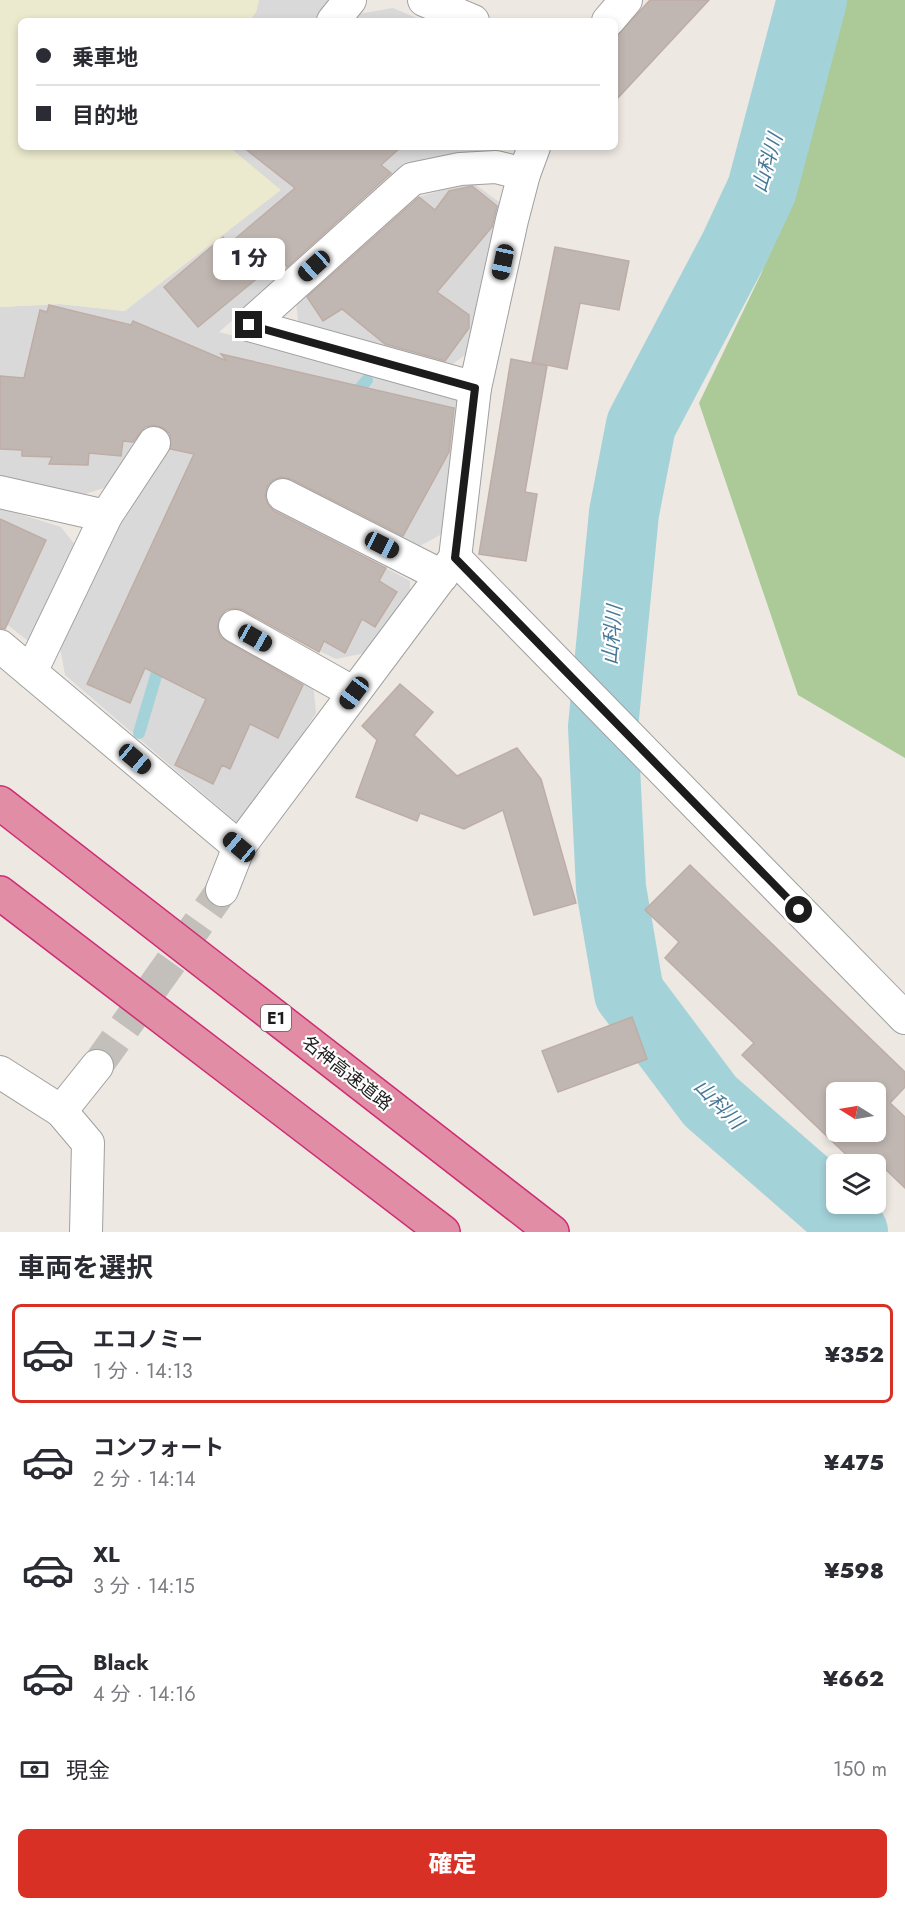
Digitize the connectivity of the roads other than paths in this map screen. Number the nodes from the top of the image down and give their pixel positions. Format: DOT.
graph roads {
  1 [pos="350,0"];
  2 [pos="424,0"];
  3 [pos="626,0"];
  4 [pos="471,13"];
  5 [pos="335,18"];
  6 [pos="611,18"];
  7 [pos="529,161"];
  8 [pos="475,388"];
  9 [pos="154,443"];
  10 [pos="0,492"];
  11 [pos="283,495"];
  12 [pos="106,516"];
  13 [pos="448,567"];
  14 [pos="235,626"];
  15 [pos="0,646"];
  16 [pos="31,672"];
  17 [pos="354,693"];
  18 [pos="0,803"];
  19 [pos="239,847"];
  20 [pos="222,890"];
  21 [pos="0,893"];
  22 [pos="905,1018"];
  23 [pos="97,1066"];
  24 [pos="0,1072"];
  25 [pos="61,1111"];
  26 [pos="93,1231"];
  27 [pos="443,1232"];
  28 [pos="552,1232"];
  1 -- 5 [label="street"];
  2 -- 4 [label="street"];
  3 -- 6 [label="street"];
  7 -- 8 [label="street"];
  7 -- 8 [label="street"];
  8 -- 13 [label="street"];
  9 -- 12 [label="street"];
  10 -- 12 [label="street"];
  11 -- 13 [label="street"];
  12 -- 16 [label="street"];
  13 -- 17 [label="street"];
  13 -- 22 [label="street"];
  14 -- 17 [label="street"];
  15 -- 16 [label="street"];
  16 -- 19 [label="street"];
  17 -- 19 [label="street"];
  18 -- 28 [label="highway, 名神高速道路 / E1"];
  19 -- 20 [label="street"];
  21 -- 27 [label="highway"];
  23 -- 25 [label="street"];
  24 -- 25 [label="street"];
  25 -- 26 [label="street"];
}
